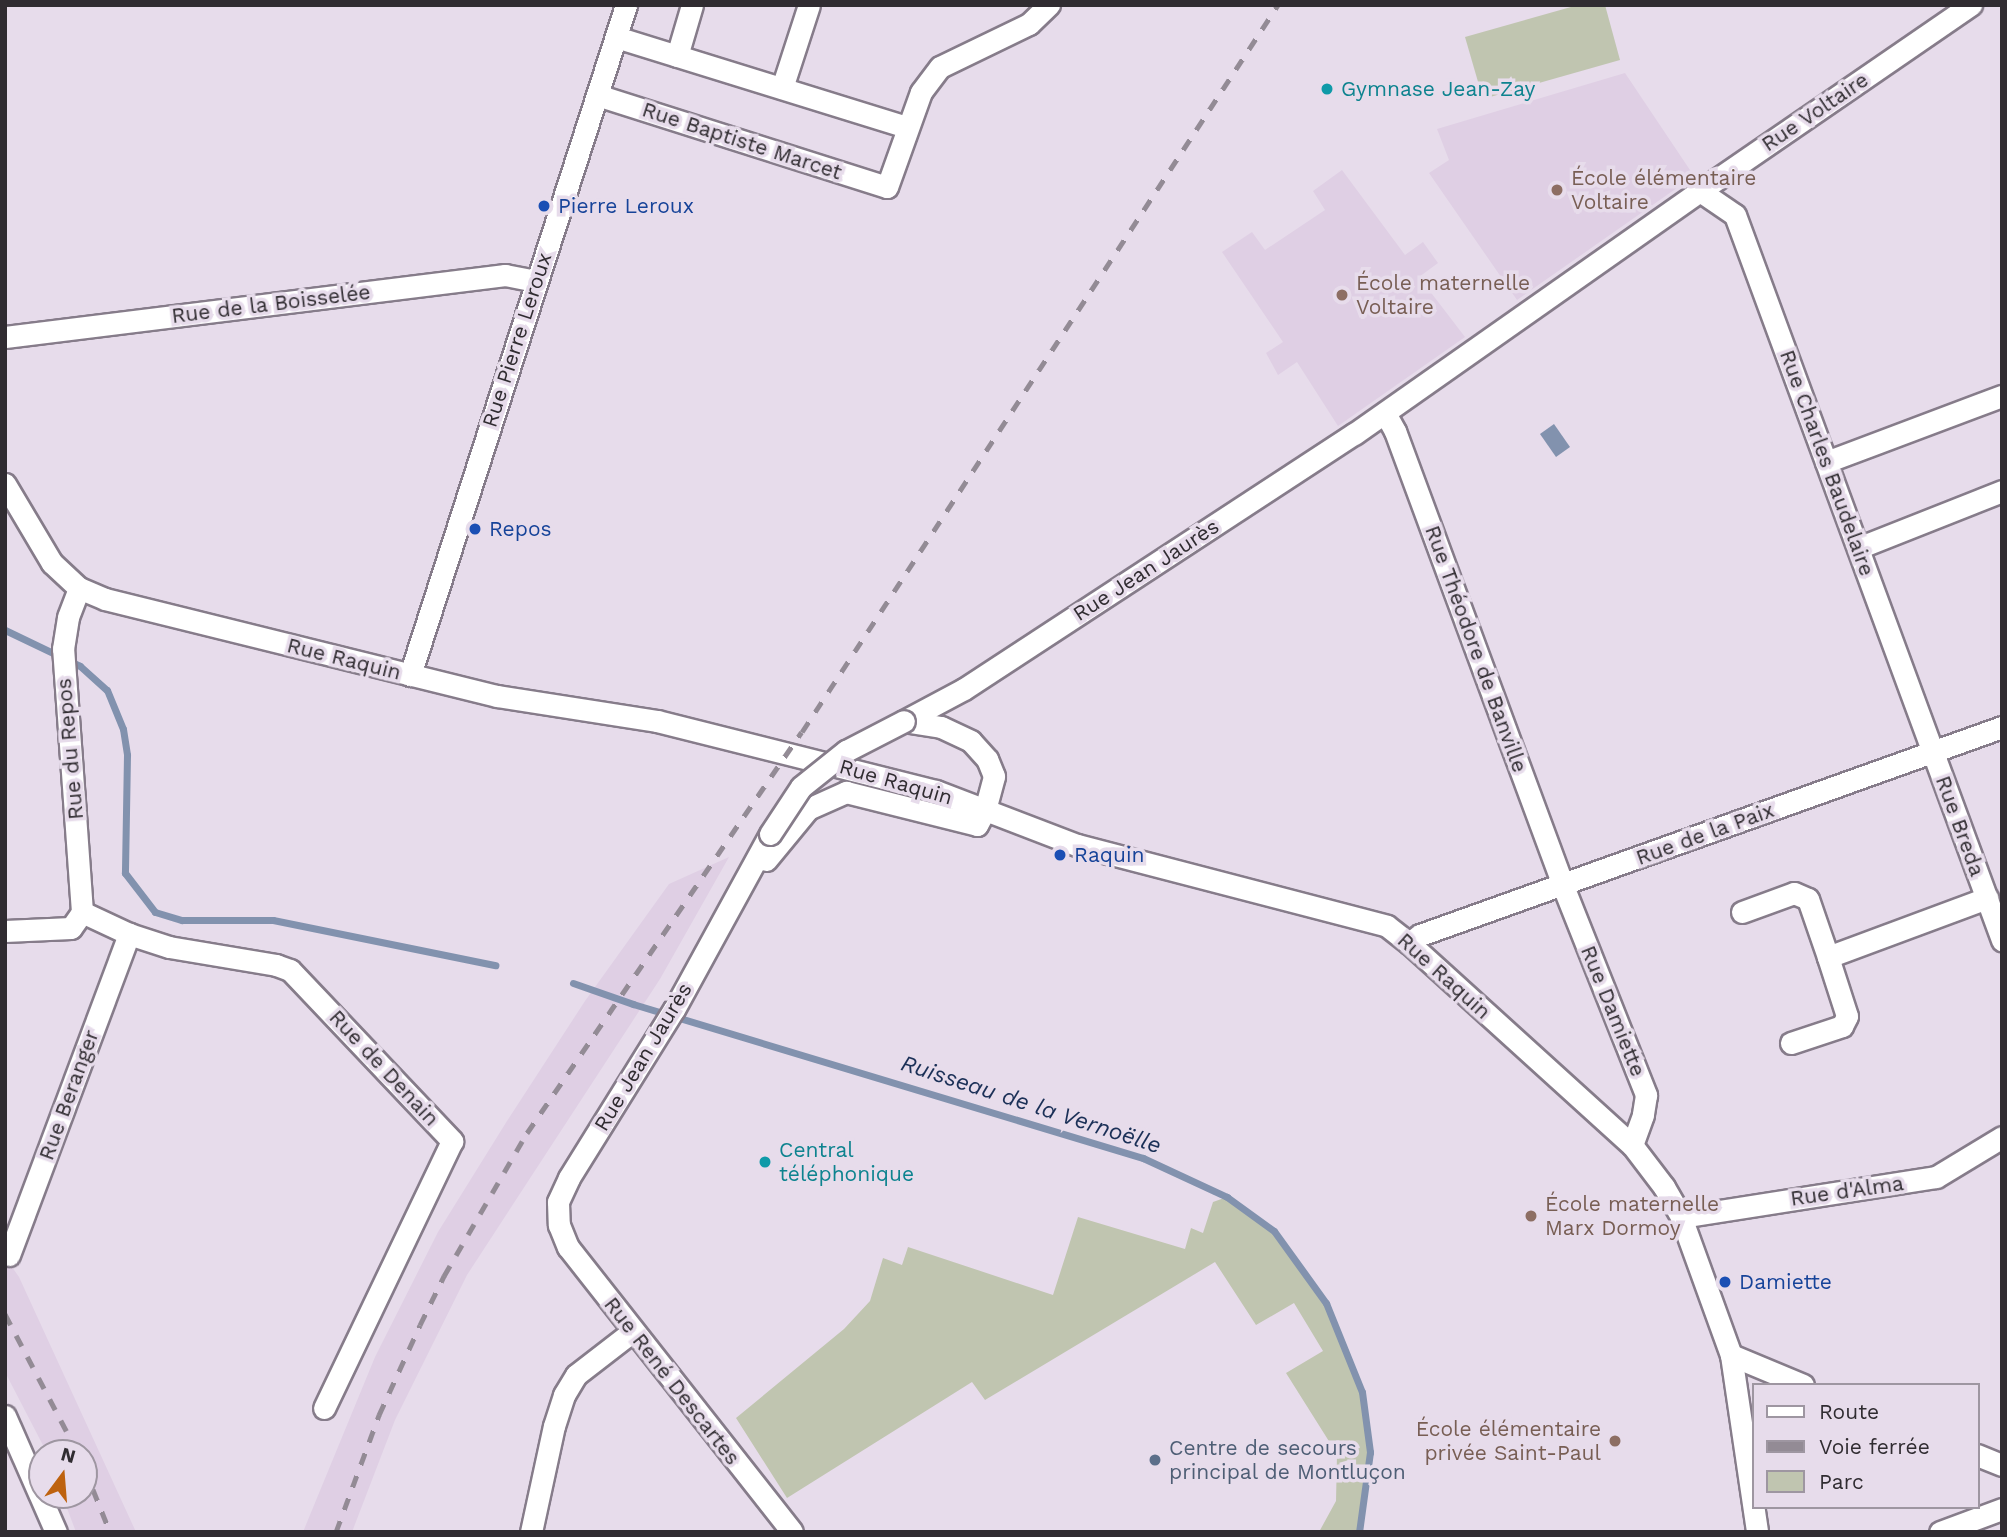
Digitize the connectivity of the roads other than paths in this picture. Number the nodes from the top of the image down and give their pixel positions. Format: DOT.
graph roads {
  1 [pos="626,5"];
  2 [pos="692,5"];
  3 [pos="809,5"];
  4 [pos="1049,5"];
  5 [pos="1971,5"];
  6 [pos="616,37"];
  7 [pos="677,56"];
  8 [pos="782,88"];
  9 [pos="597,95"];
  10 [pos="907,127"];
  11 [pos="1700,191"];
  12 [pos="536,281"];
  13 [pos="5,337"];
  14 [pos="2002,397"];
  15 [pos="1385,413"];
  16 [pos="1826,462"];
  17 [pos="5,484"];
  18 [pos="2002,491"];
  19 [pos="1858,548"];
  20 [pos="79,588"];
  21 [pos="410,675"];
  22 [pos="904,722"];
  23 [pos="2002,727"];
  24 [pos="1933,752"];
  25 [pos="985,810"];
  26 [pos="1563,886"];
  27 [pos="738,892"];
  28 [pos="1986,898"];
  29 [pos="82,912"];
  30 [pos="1742,912"];
  31 [pos="5,931"];
  32 [pos="128,934"];
  33 [pos="2002,940"];
  34 [pos="1409,943"];
  35 [pos="1828,957"];
  36 [pos="1791,1043"];
  37 [pos="2002,1137"];
  38 [pos="1632,1145"];
  39 [pos="1681,1217"];
  40 [pos="559,1225"];
  41 [pos="9,1255"];
  42 [pos="633,1331"];
  43 [pos="1731,1355"];
  44 [pos="1799,1383"];
  45 [pos="324,1408"];
  46 [pos="5,1416"];
  47 [pos="1979,1456"];
  48 [pos="2002,1465"];
  49 [pos="1752,1498"];
  50 [pos="1754,1509"];
  51 [pos="2002,1509"];
  52 [pos="56,1532"];
  53 [pos="531,1532"];
  54 [pos="792,1532"];
  55 [pos="1757,1532"];
  56 [pos="1940,1532"];
  1 -- 6 [label="street, Rue Pierre Leroux"];
  2 -- 7 [label="street"];
  3 -- 8 [label="street"];
  4 -- 10 [label="street"];
  5 -- 11 [label="street, Rue Voltaire"];
  6 -- 7 [label="street"];
  6 -- 9 [label="street, Rue Pierre Leroux"];
  7 -- 8 [label="street"];
  8 -- 10 [label="street"];
  9 -- 10 [label="street, Rue Baptiste Marcet"];
  9 -- 12 [label="street, Rue Pierre Leroux"];
  11 -- 15 [label="street, Rue Voltaire"];
  11 -- 16 [label="street, Rue Charles Baudelaire"];
  12 -- 13 [label="street, Rue de la Boisselée"];
  12 -- 21 [label="street, Rue Pierre Leroux"];
  14 -- 16 [label="street"];
  15 -- 22 [label="street, Rue Jean Jaurès"];
  15 -- 26 [label="street, Rue Théodore de Banville"];
  16 -- 19 [label="street, Rue Charles Baudelaire"];
  17 -- 20 [label="street"];
  18 -- 19 [label="street"];
  19 -- 24 [label="street, Rue Charles Baudelaire"];
  20 -- 21 [label="street, Rue Raquin"];
  20 -- 29 [label="street, Rue du Repos"];
  21 -- 25 [label="street, Rue Raquin"];
  22 -- 25 [label="street"];
  22 -- 27 [label="street, Rue Jean Jaurès, bridge"];
  23 -- 24 [label="street, Rue de la Paix"];
  24 -- 26 [label="street, Rue de la Paix"];
  24 -- 28 [label="street, Rue Breda"];
  25 -- 27 [label="street, Rue Jean Jaurès"];
  25 -- 34 [label="street, Rue Raquin"];
  26 -- 34 [label="street, Rue de la Paix"];
  26 -- 38 [label="street, Rue Damiette"];
  27 -- 40 [label="street, Rue Jean Jaurès"];
  28 -- 33 [label="street, Rue Breda"];
  28 -- 35 [label="street"];
  29 -- 31 [label="street"];
  29 -- 32 [label="street, Rue de Denain"];
  30 -- 35 [label="street"];
  32 -- 41 [label="street, Rue Beranger"];
  32 -- 45 [label="street, Rue de Denain"];
  34 -- 38 [label="street, Rue Raquin"];
  35 -- 36 [label="street"];
  37 -- 39 [label="street, Rue d'Alma"];
  38 -- 39 [label="street"];
  39 -- 43 [label="street"];
  40 -- 42 [label="street, Rue René Descartes"];
  42 -- 53 [label="street"];
  42 -- 54 [label="street, Rue René Descartes"];
  43 -- 44 [label="street"];
  43 -- 49 [label="street"];
  46 -- 52 [label="street"];
  47 -- 48 [label="street"];
  50 -- 55 [label="street"];
  51 -- 56 [label="street"];
}
